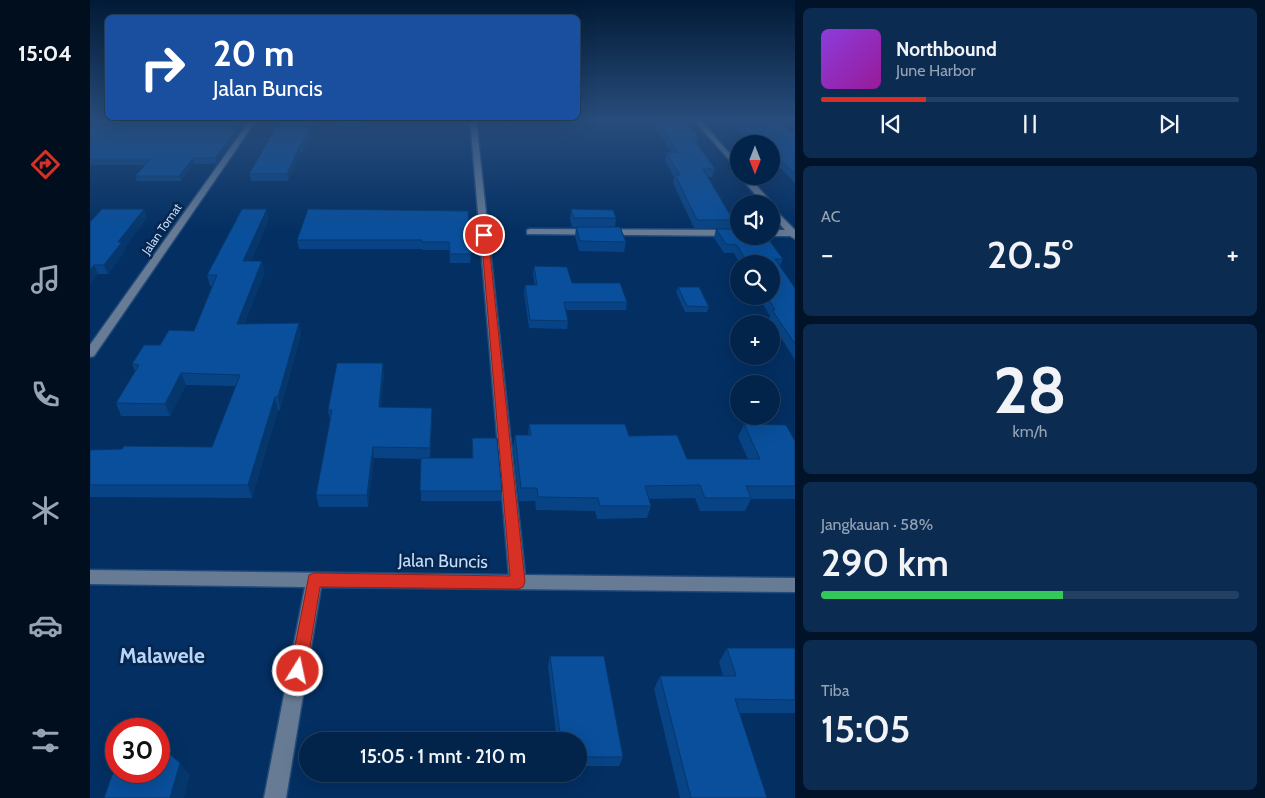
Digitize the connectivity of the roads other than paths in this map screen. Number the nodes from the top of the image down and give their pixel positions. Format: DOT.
graph roads {
  1 [pos="228,156"];
  2 [pos="477,156"];
  3 [pos="752,185"];
  4 [pos="760,195"];
  5 [pos="780,219"];
  6 [pos="530,232"];
  7 [pos="730,233"];
  8 [pos="780,234"];
  9 [pos="794,235"];
  10 [pos="90,353"];
  11 [pos="90,577"];
  12 [pos="314,580"];
  13 [pos="518,582"];
  14 [pos="795,585"];
  15 [pos="275,798"];
  1 -- 10 [label="street, Jalan Tomat"];
  2 -- 13 [label="street"];
  3 -- 4 [label="street"];
  5 -- 9 [label="street"];
  6 -- 7 [label="street"];
  8 -- 9 [label="street"];
  11 -- 12 [label="street, Jalan Buncis"];
  12 -- 13 [label="street, Jalan Buncis"];
  12 -- 15 [label="street"];
  13 -- 14 [label="street, Jalan Buncis"];
}
